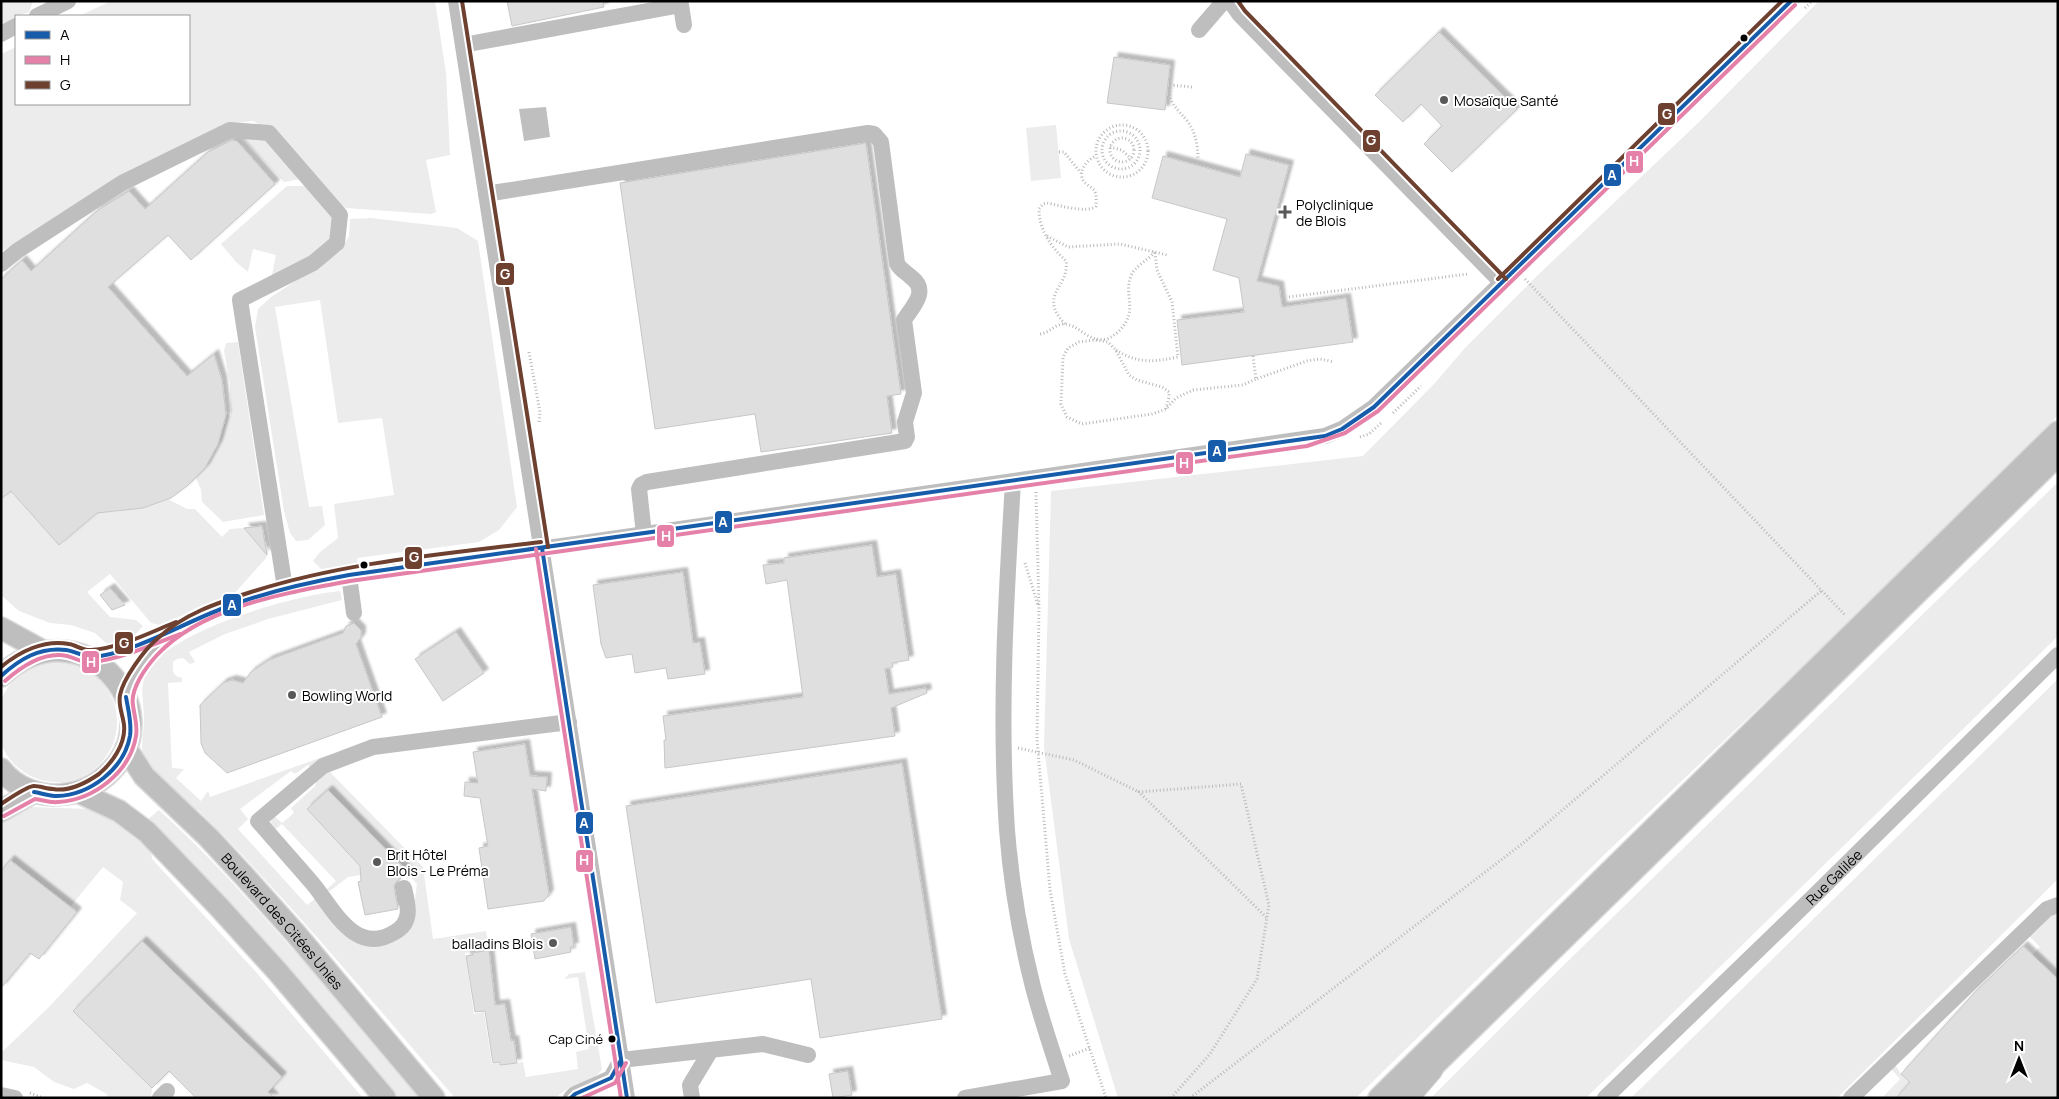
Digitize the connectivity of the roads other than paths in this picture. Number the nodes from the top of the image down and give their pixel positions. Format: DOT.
graph roads {
  1 [pos="68,1"];
  2 [pos="456,1"];
  3 [pos="1224,1"];
  4 [pos="1230,1"];
  5 [pos="1791,1"];
  6 [pos="39,15"];
  7 [pos="684,25"];
  8 [pos="15,27"];
  9 [pos="1199,30"];
  10 [pos="1,34"];
  11 [pos="463,45"];
  12 [pos="486,194"];
  13 [pos="1,264"];
  14 [pos="1502,284"];
  15 [pos="2058,432"];
  16 [pos="2058,455"];
  17 [pos="1012,482"];
  18 [pos="644,534"];
  19 [pos="542,548"];
  20 [pos="349,575"];
  21 [pos="284,588"];
  22 [pos="354,613"];
  23 [pos="184,625"];
  24 [pos="1,628"];
  25 [pos="43,651"];
  26 [pos="2058,655"];
  27 [pos="90,657"];
  28 [pos="1,676"];
  29 [pos="126,697"];
  30 [pos="569,722"];
  31 [pos="126,748"];
  32 [pos="1,769"];
  33 [pos="34,792"];
  34 [pos="78,792"];
  35 [pos="1,811"];
  36 [pos="404,888"];
  37 [pos="2058,905"];
  38 [pos="711,1050"];
  39 [pos="808,1055"];
  40 [pos="621,1060"];
  41 [pos="1431,1069"];
  42 [pos="1,1094"];
  43 [pos="969,1097"];
  44 [pos="15,1098"];
  45 [pos="385,1098"];
  46 [pos="434,1098"];
  47 [pos="571,1098"];
  48 [pos="627,1098"];
  49 [pos="692,1098"];
  50 [pos="965,1098"];
  51 [pos="1379,1098"];
  52 [pos="1398,1098"];
  53 [pos="1406,1098"];
  54 [pos="1605,1098"];
  55 [pos="1851,1098"];
  1 -- 6 [label="street"];
  2 -- 11 [label="street"];
  3 -- 9 [label="street"];
  4 -- 14 [label="street"];
  5 -- 14 [label="street"];
  7 -- 11 [label="street"];
  8 -- 10 [label="street"];
  11 -- 12 [label="street"];
  12 -- 18 [label="street"];
  12 -- 19 [label="street"];
  13 -- 21 [label="street"];
  14 -- 17 [label="street"];
  15 -- 51 [label="main road"];
  16 -- 41 [label="main road"];
  17 -- 18 [label="street"];
  17 -- 43 [label="street"];
  18 -- 19 [label="street"];
  19 -- 20 [label="street"];
  19 -- 30 [label="street"];
  20 -- 21 [label="street"];
  20 -- 22 [label="street"];
  21 -- 23 [label="street"];
  23 -- 27 [label="street"];
  23 -- 29 [label="street"];
  24 -- 25 [label="main road"];
  25 -- 27 [label="main road"];
  25 -- 28 [label="main road"];
  26 -- 54 [label="street, Rue Galilée"];
  27 -- 29 [label="main road"];
  29 -- 31 [label="main road"];
  30 -- 36 [label="street"];
  30 -- 40 [label="street"];
  31 -- 34 [label="main road"];
  31 -- 46 [label="main road, Boulevard des Citées Unies"];
  32 -- 33 [label="main road"];
  33 -- 34 [label="main road"];
  33 -- 35 [label="main road"];
  34 -- 45 [label="main road"];
  37 -- 55 [label="street"];
  38 -- 39 [label="street"];
  38 -- 40 [label="street"];
  38 -- 49 [label="street"];
  40 -- 47 [label="street"];
  40 -- 48 [label="street"];
  41 -- 52 [label="main road"];
  41 -- 53 [label="highway"];
  42 -- 44 [label="street"];
  43 -- 50 [label="street"];
}
